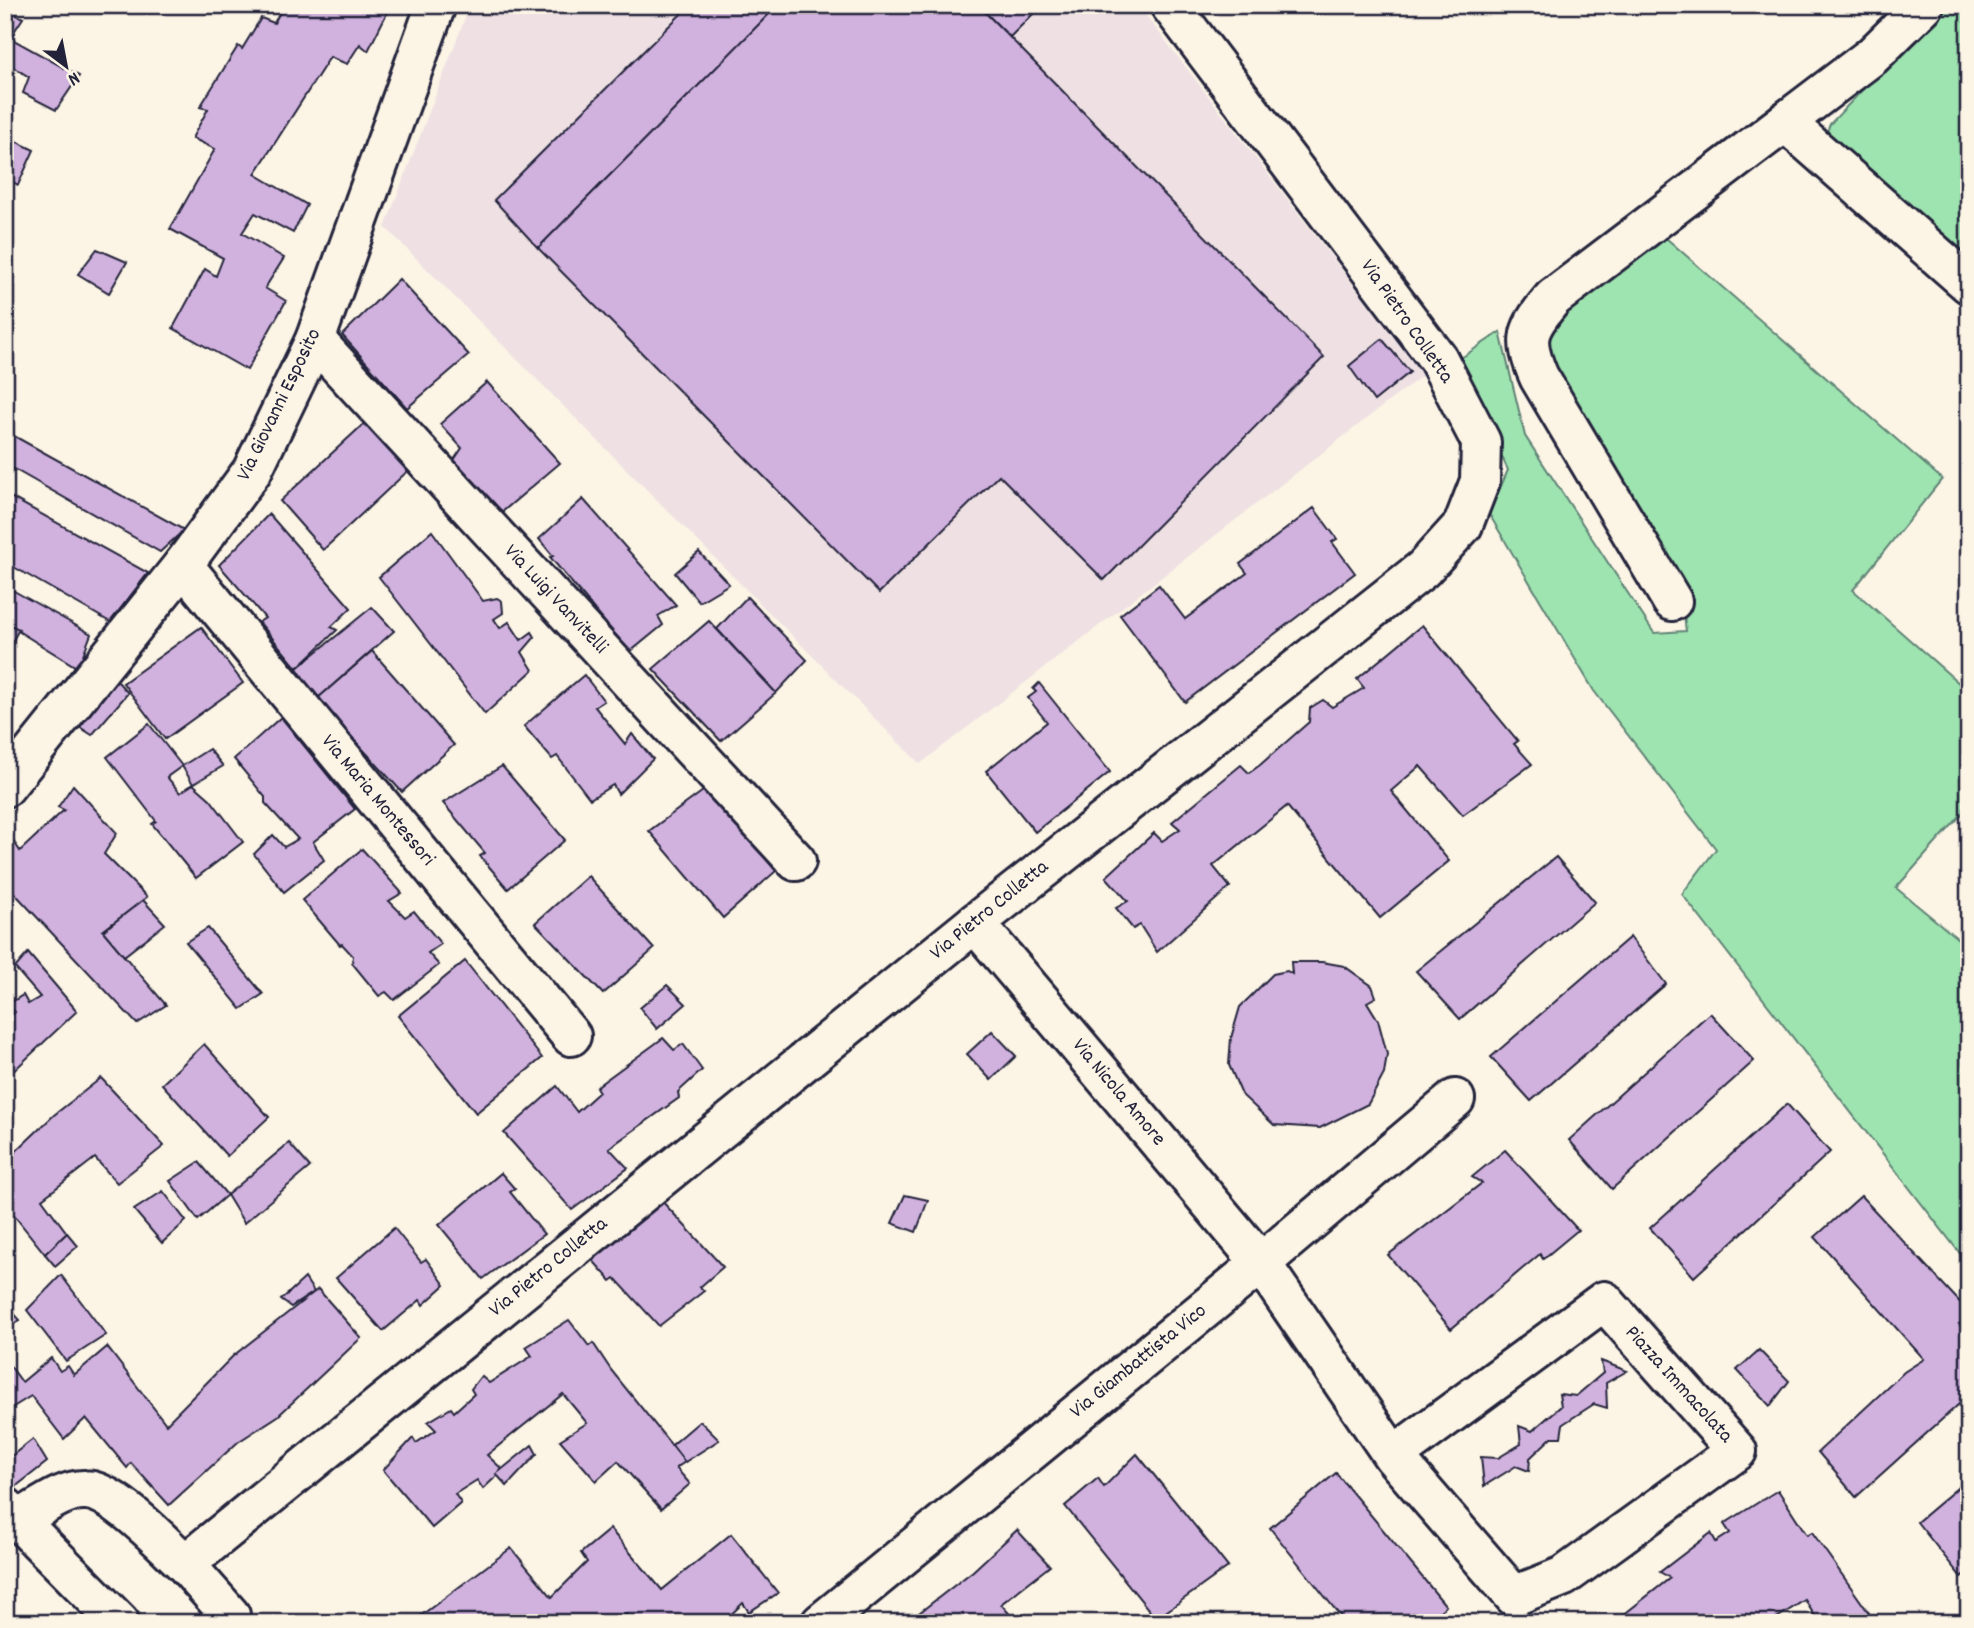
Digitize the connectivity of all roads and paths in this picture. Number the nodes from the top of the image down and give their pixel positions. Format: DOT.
graph roads {
  1 [pos="436,5"];
  2 [pos="1170,5"];
  3 [pos="1924,5"];
  4 [pos="1786,122"];
  5 [pos="1969,284"];
  6 [pos="315,340"];
  7 [pos="183,565"];
  8 [pos="1672,601"];
  9 [pos="5,787"];
  10 [pos="796,861"];
  11 [pos="975,923"];
  12 [pos="571,1036"];
  13 [pos="1455,1099"];
  14 [pos="1261,1263"];
  15 [pos="1393,1456"];
  16 [pos="13,1513"];
  17 [pos="185,1564"];
  18 [pos="228,1620"];
  19 [pos="823,1622"];
  20 [pos="120,1623"];
  1 -- 6 [label="street, Via Giovanni Esposito"];
  2 -- 11 [label="street, Via Pietro Colletta"];
  3 -- 4 [label="street"];
  4 -- 5 [label="street"];
  4 -- 8 [label="street"];
  6 -- 7 [label="street, Via Giovanni Esposito"];
  6 -- 10 [label="street, Via Luigi Vanvitelli"];
  7 -- 9 [label="street, Via Giovanni Esposito"];
  7 -- 12 [label="street, Via Maria Montessori"];
  11 -- 14 [label="street, Via Nicola Amore"];
  11 -- 17 [label="street, Via Pietro Colletta"];
  13 -- 14 [label="street, Via Giambattista Vico"];
  14 -- 15 [label="street, Piazza Immacolata"];
  14 -- 19 [label="street, Via Giambattista Vico"];
  15 -- 15 [label="street, Piazza Immacolata"];
  16 -- 17 [label="street"];
  16 -- 20 [label="street"];
  17 -- 18 [label="street"];
}
